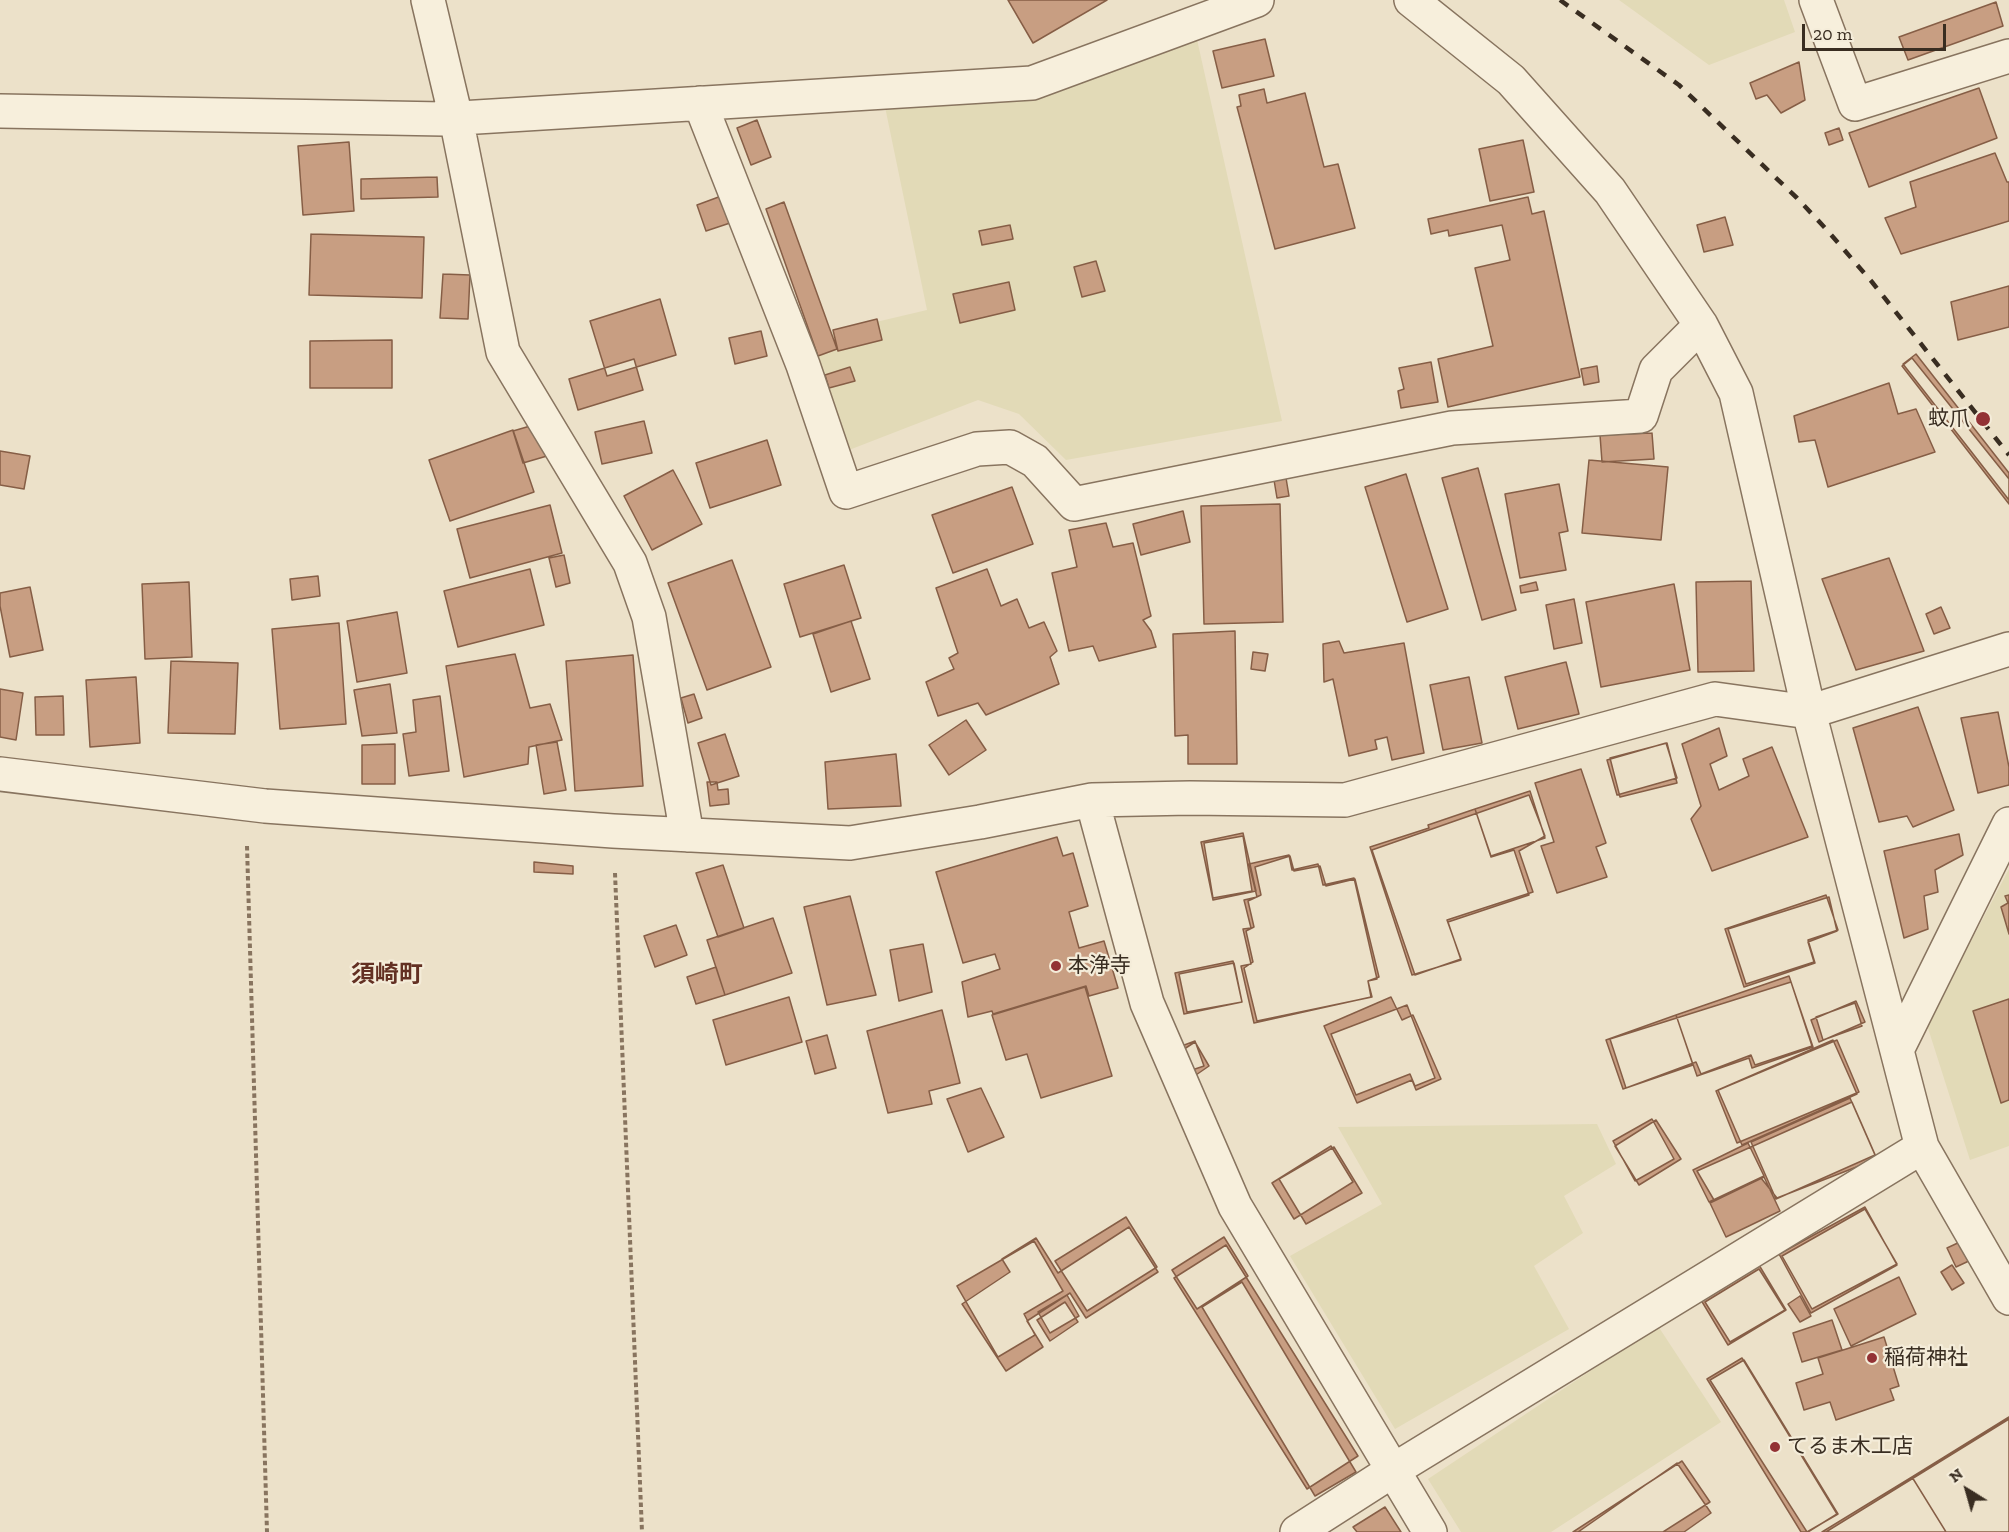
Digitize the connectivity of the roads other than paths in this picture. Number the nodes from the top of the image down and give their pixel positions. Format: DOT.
graph roads {
  1 [pos="428,0"];
  2 [pos="1257,0"];
  3 [pos="1412,0"];
  4 [pos="1816,0"];
  5 [pos="2009,56"];
  6 [pos="700,103"];
  7 [pos="0,111"];
  8 [pos="456,118"];
  9 [pos="1701,325"];
  10 [pos="2009,649"];
  11 [pos="1809,712"];
  12 [pos="0,774"];
  13 [pos="1092,800"];
  14 [pos="2009,824"];
  15 [pos="687,835"];
  16 [pos="1897,1050"];
  17 [pos="1922,1148"];
  18 [pos="2009,1299"];
  19 [pos="1392,1471"];
  20 [pos="1297,1532"];
  21 [pos="1430,1532"];
  1 -- 8 [label="street"];
  2 -- 6 [label="street"];
  3 -- 9 [label="street"];
  4 -- 5 [label="street"];
  6 -- 8 [label="street"];
  6 -- 9 [label="street"];
  7 -- 8 [label="street"];
  8 -- 15 [label="street"];
  9 -- 11 [label="street"];
  10 -- 11 [label="street"];
  11 -- 13 [label="street"];
  11 -- 16 [label="street"];
  12 -- 15 [label="street"];
  13 -- 15 [label="street"];
  13 -- 19 [label="street"];
  14 -- 16 [label="street"];
  16 -- 17 [label="street"];
  17 -- 18 [label="street"];
  17 -- 19 [label="street"];
  19 -- 20 [label="street"];
  19 -- 21 [label="street"];
}
